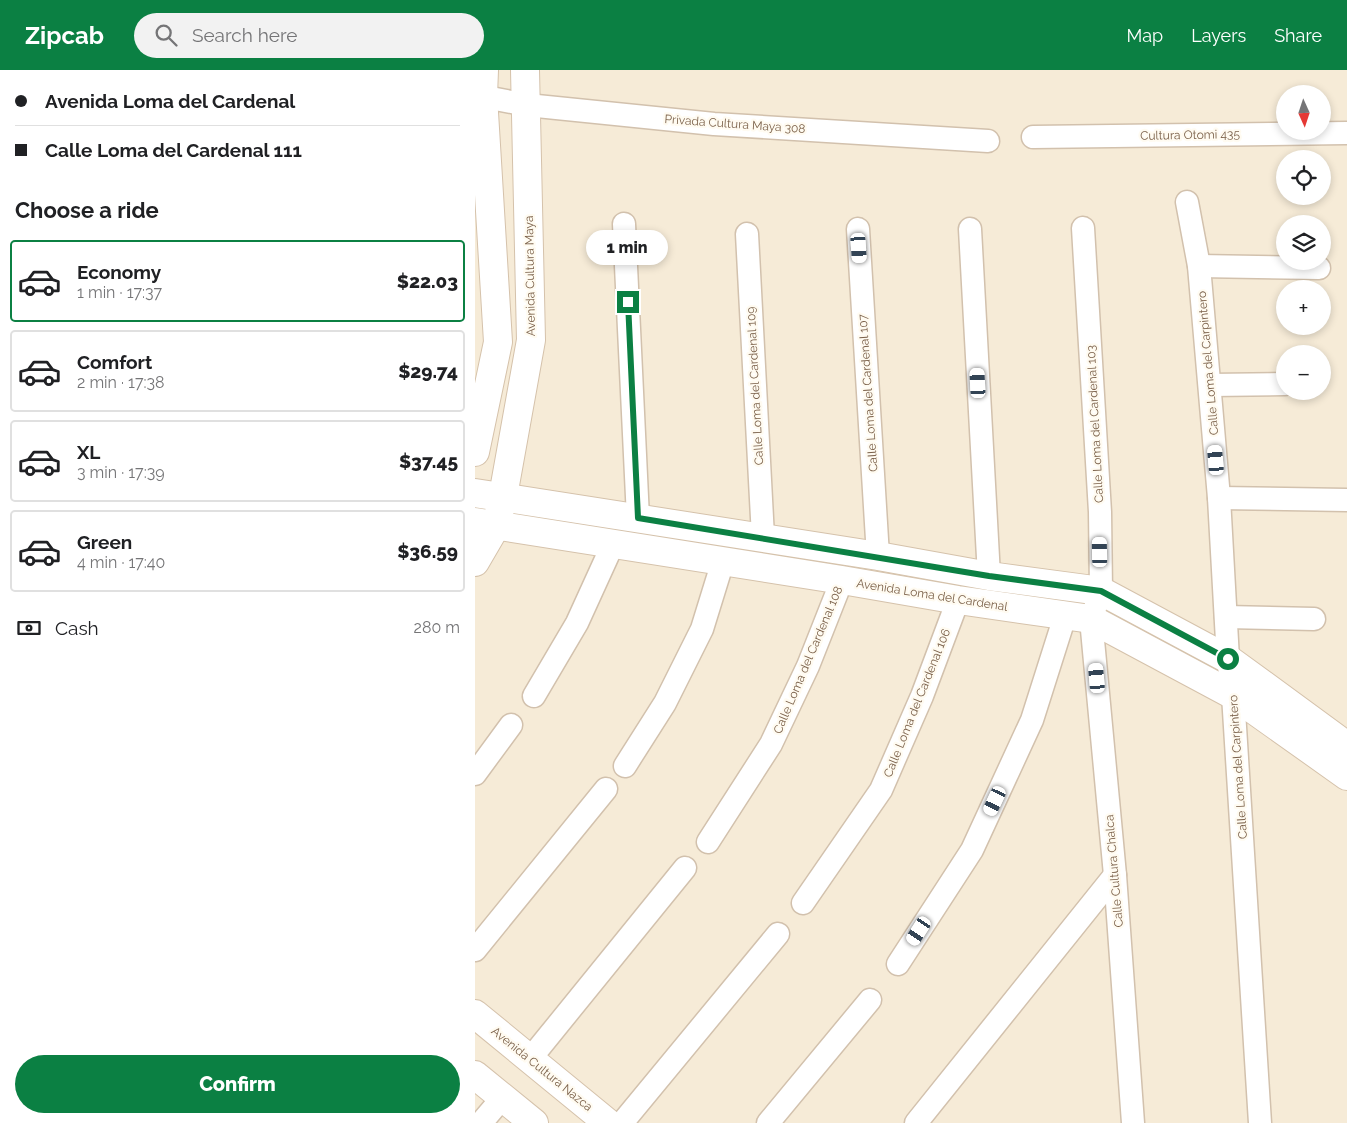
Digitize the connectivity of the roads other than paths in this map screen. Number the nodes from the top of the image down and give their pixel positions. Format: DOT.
graph roads {
  1 [pos="525,70"];
  2 [pos="481,87"];
  3 [pos="527,105"];
  4 [pos="1347,134"];
  5 [pos="1033,137"];
  6 [pos="988,141"];
  7 [pos="1187,202"];
  8 [pos="624,224"];
  9 [pos="1083,228"];
  10 [pos="858,229"];
  11 [pos="969,229"];
  12 [pos="747,234"];
  13 [pos="1199,266"];
  14 [pos="1276,267"];
  15 [pos="1276,384"];
  16 [pos="1210,385"];
  17 [pos="475,452"];
  18 [pos="475,493"];
  19 [pos="503,496"];
  20 [pos="1219,498"];
  21 [pos="1347,500"];
  22 [pos="638,518"];
  23 [pos="486,524"];
  24 [pos="763,538"];
  25 [pos="613,544"];
  26 [pos="878,556"];
  27 [pos="723,561"];
  28 [pos="475,562"];
  29 [pos="989,576"];
  30 [pos="842,580"];
  31 [pos="1101,591"];
  32 [pos="958,600"];
  33 [pos="1078,617"];
  34 [pos="1226,617"];
  35 [pos="1314,619"];
  36 [pos="1228,659"];
  37 [pos="1233,695"];
  38 [pos="534,696"];
  39 [pos="511,725"];
  40 [pos="1347,746"];
  41 [pos="625,766"];
  42 [pos="475,774"];
  43 [pos="1347,776"];
  44 [pos="605,790"];
  45 [pos="708,842"];
  46 [pos="685,868"];
  47 [pos="1115,875"];
  48 [pos="803,903"];
  49 [pos="778,934"];
  50 [pos="475,950"];
  51 [pos="898,964"];
  52 [pos="870,1000"];
  53 [pos="475,1014"];
  54 [pos="530,1059"];
  55 [pos="475,1075"];
  56 [pos="503,1097"];
  57 [pos="481,1123"];
  58 [pos="534,1123"];
  59 [pos="608,1123"];
  60 [pos="622,1123"];
  61 [pos="768,1123"];
  62 [pos="916,1123"];
  63 [pos="1133,1123"];
  64 [pos="1260,1123"];
  1 -- 3 [label="street, Avenida Cultura Maya"];
  2 -- 3 [label="street, Privada Cultura Maya 308"];
  2 -- 17 [label="street"];
  3 -- 6 [label="street, Privada Cultura Maya 308"];
  3 -- 19 [label="street, Avenida Cultura Maya"];
  4 -- 5 [label="street, Cultura Otomi 435"];
  7 -- 13 [label="street, Calle Loma del Carpintero"];
  8 -- 22 [label="street"];
  9 -- 31 [label="street, Calle Loma del Cardenal 103"];
  10 -- 26 [label="street, Calle Loma del Cardenal 107"];
  11 -- 29 [label="street"];
  12 -- 24 [label="street, Calle Loma del Cardenal 109"];
  13 -- 14 [label="street"];
  13 -- 16 [label="street, Calle Loma del Carpintero"];
  15 -- 16 [label="street"];
  16 -- 20 [label="street, Calle Loma del Carpintero"];
  18 -- 19 [label="street"];
  19 -- 22 [label="street"];
  19 -- 23 [label="street, Avenida Cultura Maya"];
  20 -- 21 [label="street"];
  20 -- 34 [label="street, Calle Loma del Carpintero"];
  22 -- 24 [label="street"];
  23 -- 25 [label="street, Avenida Loma del Cardenal"];
  23 -- 28 [label="street, Avenida Cultura Maya"];
  24 -- 26 [label="street"];
  25 -- 27 [label="street, Avenida Loma del Cardenal"];
  25 -- 38 [label="street"];
  26 -- 29 [label="street"];
  27 -- 30 [label="street, Avenida Loma del Cardenal"];
  27 -- 41 [label="street"];
  29 -- 31 [label="street"];
  30 -- 32 [label="street, Avenida Loma del Cardenal"];
  30 -- 45 [label="street, Calle Loma del Cardenal 108"];
  31 -- 33 [label="street, Calle Loma del Cardenal 103"];
  31 -- 36 [label="street"];
  32 -- 33 [label="street, Avenida Loma del Cardenal"];
  32 -- 48 [label="street, Calle Loma del Cardenal 106"];
  33 -- 37 [label="street, Avenida Loma del Cardenal"];
  33 -- 47 [label="street, Calle Cultura Chalca"];
  33 -- 51 [label="street, Calle Loma del Cardenal 103"];
  34 -- 35 [label="street"];
  34 -- 36 [label="street, Calle Loma del Carpintero"];
  36 -- 37 [label="street, Calle Loma del Carpintero"];
  36 -- 40 [label="street"];
  37 -- 43 [label="street, Avenida Loma del Cardenal"];
  37 -- 64 [label="street, Calle Loma del Carpintero"];
  39 -- 42 [label="street"];
  44 -- 50 [label="street"];
  46 -- 54 [label="street"];
  47 -- 62 [label="street"];
  47 -- 63 [label="street, Calle Cultura Chalca"];
  49 -- 60 [label="street"];
  52 -- 61 [label="street"];
  53 -- 54 [label="street, Avenida Cultura Nazca"];
  54 -- 59 [label="street, Avenida Cultura Nazca"];
  55 -- 56 [label="street"];
  56 -- 57 [label="street"];
  56 -- 58 [label="street"];
}
